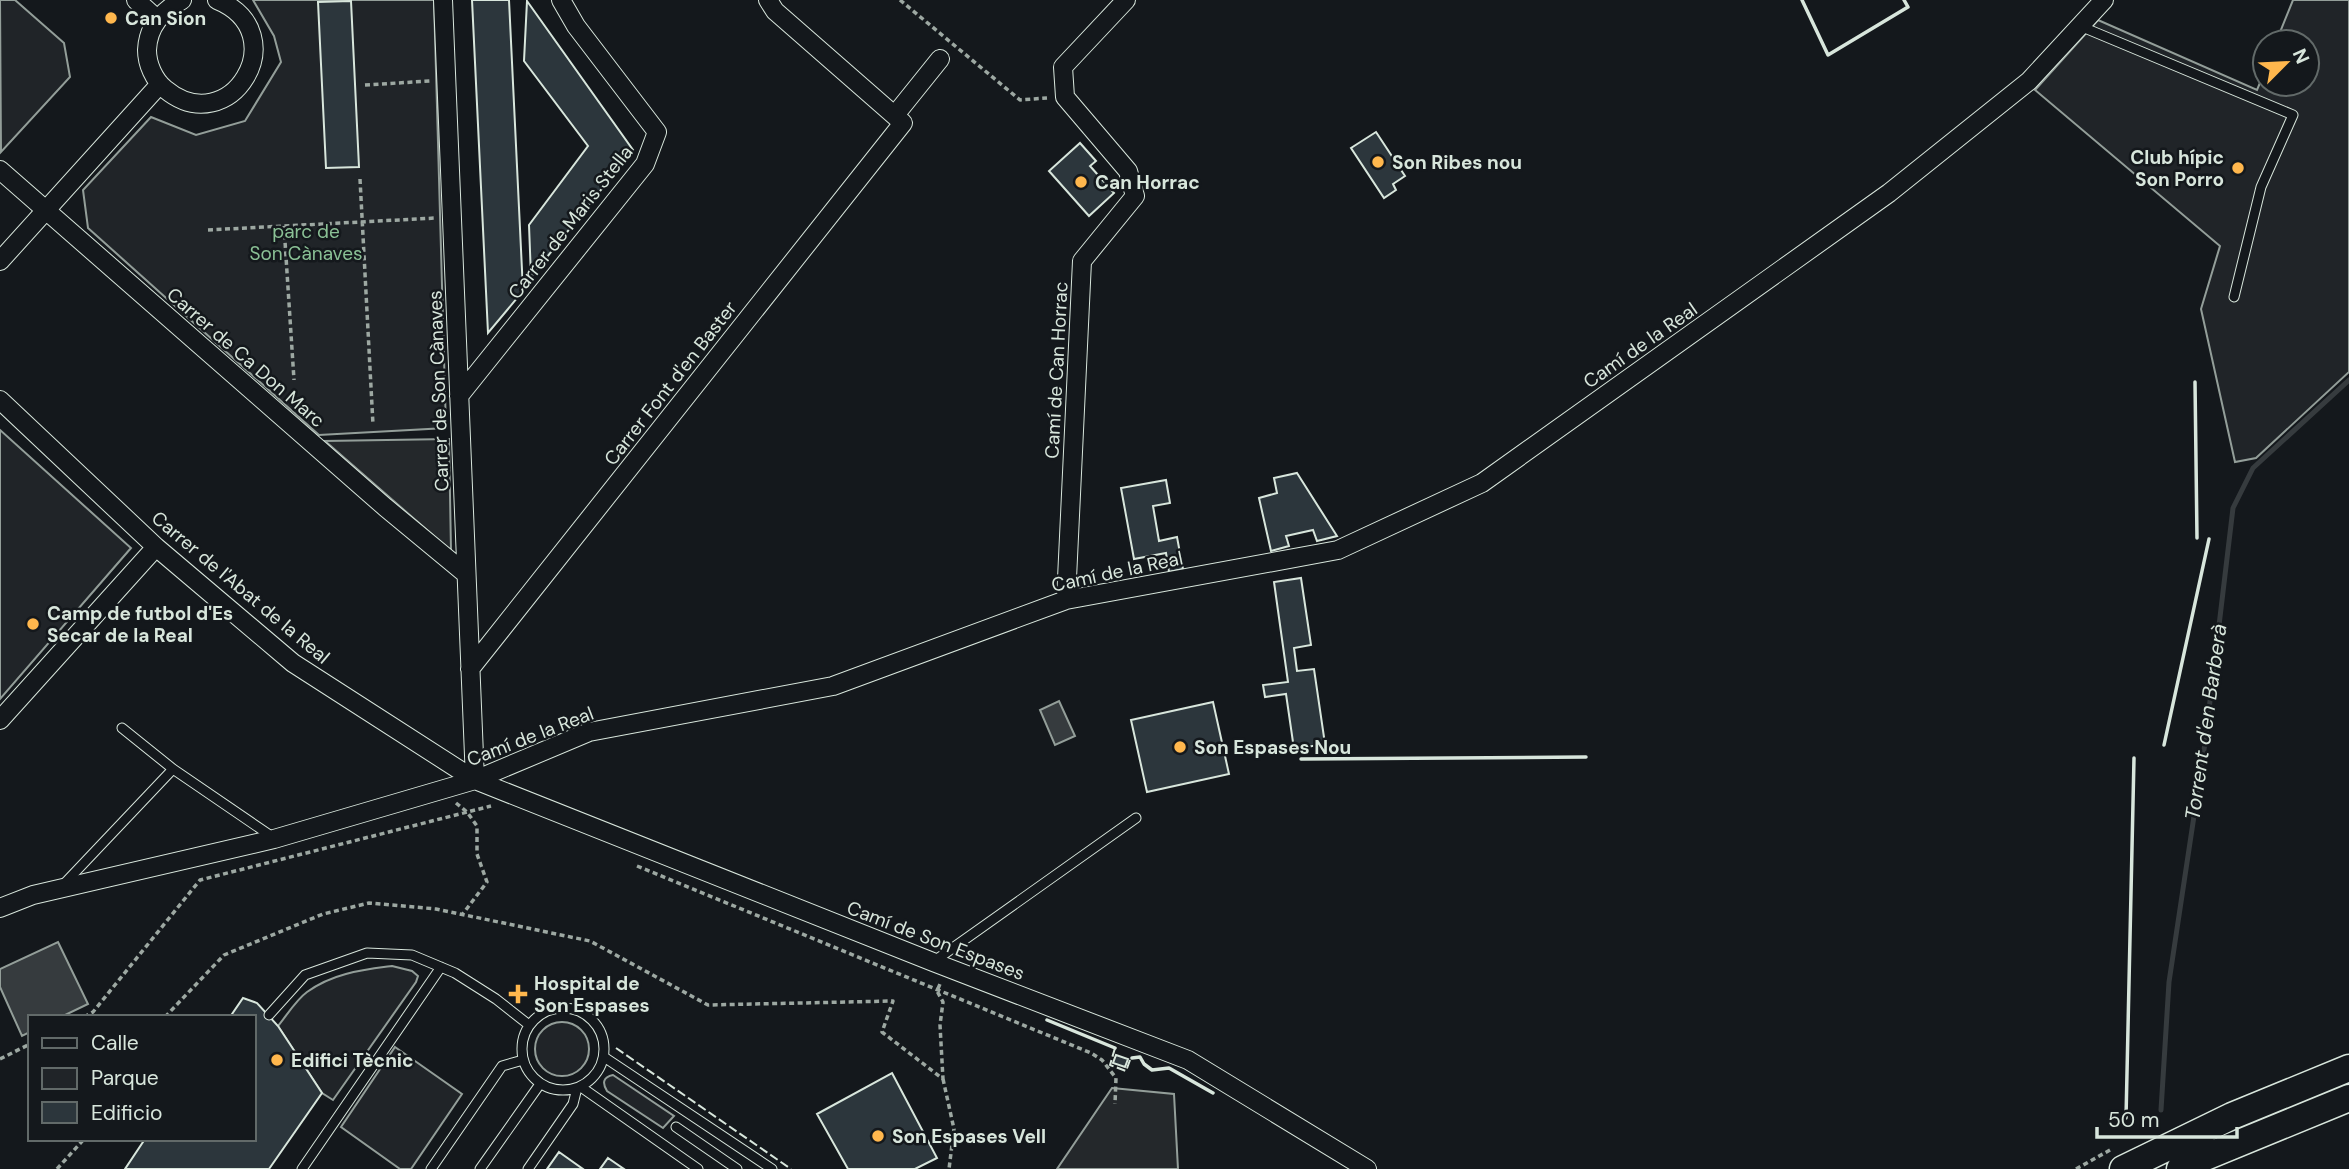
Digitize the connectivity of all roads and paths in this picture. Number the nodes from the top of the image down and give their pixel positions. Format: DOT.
graph roads {
  1 [pos="136,0"];
  2 [pos="183,0"];
  3 [pos="443,0"];
  4 [pos="561,0"];
  5 [pos="768,0"];
  6 [pos="900,0"];
  7 [pos="1126,0"];
  8 [pos="2104,0"];
  9 [pos="226,2"];
  10 [pos="157,19"];
  11 [pos="2080,26"];
  12 [pos="940,59"];
  13 [pos="446,80"];
  14 [pos="160,84"];
  15 [pos="365,85"];
  16 [pos="1065,97"];
  17 [pos="899,119"];
  18 [pos="0,170"];
  19 [pos="359,179"];
  20 [pos="46,211"];
  21 [pos="452,218"];
  22 [pos="362,222"];
  23 [pos="284,226"];
  24 [pos="208,230"];
  25 [pos="0,261"];
  26 [pos="2234,297"];
  27 [pos="294,380"];
  28 [pos="459,396"];
  29 [pos="0,400"];
  30 [pos="373,425"];
  31 [pos="156,547"];
  32 [pos="466,574"];
  33 [pos="1066,600"];
  34 [pos="470,669"];
  35 [pos="0,720"];
  36 [pos="122,729"];
  37 [pos="173,769"];
  38 [pos="475,780"];
  39 [pos="451,787"];
  40 [pos="492,805"];
  41 [pos="467,811"];
  42 [pos="1136,818"];
  43 [pos="274,839"];
  44 [pos="633,864"];
  45 [pos="60,888"];
  46 [pos="0,908"];
  47 [pos="462,915"];
  48 [pos="940,965"];
  49 [pos="441,967"];
  50 [pos="937,991"];
  51 [pos="88,1015"];
  52 [pos="167,1015"];
  53 [pos="269,1015"];
  54 [pos="529,1025"];
  55 [pos="28,1045"];
  56 [pos="604,1057"];
  57 [pos="0,1059"];
  58 [pos="523,1060"];
  59 [pos="2349,1068"];
  60 [pos="943,1079"];
  61 [pos="540,1084"];
  62 [pos="579,1088"];
  63 [pos="2349,1098"];
  64 [pos="1115,1104"];
  65 [pos="676,1127"];
  66 [pos="82,1141"];
  67 [pos="57,1169"];
  68 [pos="302,1169"];
  69 [pos="431,1169"];
  70 [pos="480,1169"];
  71 [pos="528,1169"];
  72 [pos="698,1169"];
  73 [pos="737,1169"];
  74 [pos="772,1169"];
  75 [pos="950,1169"];
  76 [pos="1367,1169"];
  77 [pos="2123,1169"];
  78 [pos="2180,1169"];
  1 -- 10 [label="street"];
  2 -- 10 [label="street"];
  3 -- 13 [label="street, Carrer de Son Cànaves"];
  4 -- 28 [label="street, Carrer de Maris Stella"];
  5 -- 17 [label="street"];
  6 -- 16 [label="path"];
  7 -- 16 [label="street"];
  8 -- 11 [label="street, Camí de la Real"];
  9 -- 14 [label="street"];
  10 -- 14 [label="street"];
  11 -- 26 [label="lane"];
  11 -- 33 [label="street, Camí de la Real"];
  12 -- 17 [label="street, Carrer Font d'en Baster"];
  13 -- 15 [label="path"];
  13 -- 21 [label="street, Carrer de Son Cànaves"];
  14 -- 20 [label="street"];
  16 -- 33 [label="street, Camí de Can Horrac"];
  17 -- 34 [label="street, Carrer Font d'en Baster"];
  18 -- 20 [label="street, Carrer de Ca Don Marc"];
  19 -- 22 [label="path"];
  20 -- 25 [label="street"];
  20 -- 32 [label="street, Carrer de Ca Don Marc"];
  21 -- 22 [label="path"];
  21 -- 28 [label="street, Carrer de Son Cànaves"];
  22 -- 23 [label="path"];
  22 -- 30 [label="path"];
  23 -- 24 [label="path"];
  23 -- 27 [label="path"];
  28 -- 32 [label="street, Carrer de Son Cànaves"];
  29 -- 31 [label="street, Carrer de l'Abat de la Real"];
  31 -- 35 [label="street"];
  31 -- 38 [label="street, Carrer de l'Abat de la Real"];
  32 -- 34 [label="street, Carrer de Son Cànaves"];
  33 -- 38 [label="street, Camí de la Real"];
  34 -- 38 [label="street, Carrer de Son Cànaves"];
  36 -- 37 [label="lane"];
  37 -- 43 [label="lane"];
  37 -- 45 [label="lane"];
  38 -- 39 [label="street, Camí de la Real"];
  38 -- 48 [label="street, Camí de Son Espases"];
  39 -- 41 [label="path"];
  39 -- 43 [label="street, Camí de la Real"];
  40 -- 41 [label="path"];
  41 -- 47 [label="path"];
  41 -- 51 [label="path"];
  42 -- 48 [label="lane"];
  43 -- 45 [label="street, Camí de la Real"];
  44 -- 50 [label="path"];
  45 -- 46 [label="street, Camí de la Real"];
  47 -- 52 [label="path"];
  47 -- 60 [label="path"];
  48 -- 50 [label="path"];
  48 -- 76 [label="street, Camí de Son Espases"];
  49 -- 53 [label="lane"];
  49 -- 54 [label="lane"];
  49 -- 68 [label="lane"];
  50 -- 60 [label="path"];
  50 -- 64 [label="path"];
  54 -- 56 [label="lane"];
  54 -- 58 [label="lane"];
  55 -- 57 [label="path"];
  56 -- 62 [label="lane"];
  56 -- 74 [label="lane"];
  58 -- 61 [label="lane"];
  58 -- 69 [label="lane"];
  59 -- 77 [label="main road"];
  60 -- 75 [label="path"];
  61 -- 62 [label="lane"];
  61 -- 70 [label="lane"];
  62 -- 71 [label="lane"];
  62 -- 72 [label="lane"];
  63 -- 78 [label="main road"];
  65 -- 73 [label="lane"];
  66 -- 67 [label="path"];
}
